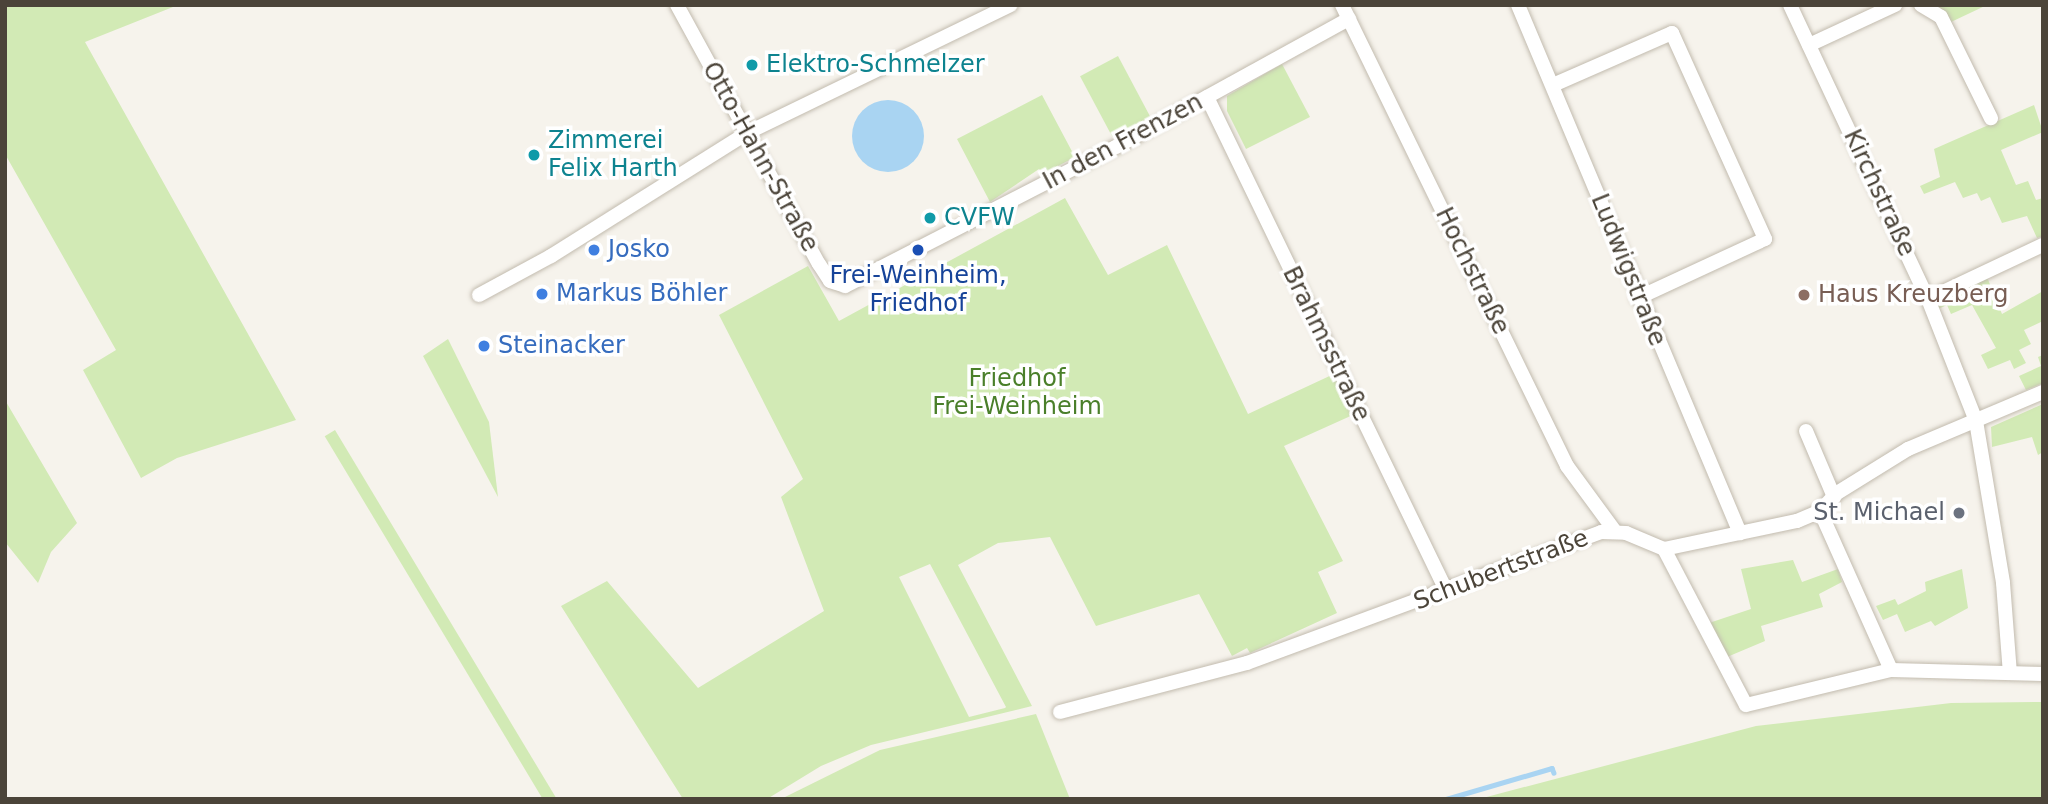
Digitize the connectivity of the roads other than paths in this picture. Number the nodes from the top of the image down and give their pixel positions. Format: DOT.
graph roads {
  1 [pos="677,5"];
  2 [pos="1011,5"];
  3 [pos="1342,5"];
  4 [pos="1518,5"];
  5 [pos="1790,5"];
  6 [pos="1895,5"];
  7 [pos="1921,5"];
  8 [pos="1349,19"];
  9 [pos="1809,45"];
  10 [pos="1553,85"];
  11 [pos="1207,97"];
  12 [pos="1991,118"];
  13 [pos="747,133"];
  14 [pos="2043,245"];
  15 [pos="858,282"];
  16 [pos="479,295"];
  17 [pos="1638,298"];
  18 [pos="1928,299"];
  19 [pos="2043,392"];
  20 [pos="1976,421"];
  21 [pos="1806,431"];
  22 [pos="1833,497"];
  23 [pos="1820,511"];
  24 [pos="1614,530"];
  25 [pos="1740,533"];
  26 [pos="1664,549"];
  27 [pos="1446,590"];
  28 [pos="1891,670"];
  29 [pos="2010,673"];
  30 [pos="2043,674"];
  31 [pos="1060,712"];
  1 -- 13 [label="street, Otto-Hahn-Straße"];
  2 -- 13 [label="street"];
  3 -- 8 [label="street, Hochstraße"];
  4 -- 10 [label="street, Ludwigstraße"];
  5 -- 9 [label="street, Kirchstraße"];
  6 -- 9 [label="street"];
  7 -- 12 [label="street"];
  8 -- 11 [label="street, In den Frenzen"];
  8 -- 24 [label="street, Hochstraße"];
  9 -- 18 [label="street, Kirchstraße"];
  10 -- 17 [label="street, Ludwigstraße"];
  10 -- 17 [label="street"];
  11 -- 15 [label="street, In den Frenzen"];
  11 -- 27 [label="street, Brahmsstraße"];
  13 -- 15 [label="street, Otto-Hahn-Straße"];
  13 -- 16 [label="street"];
  14 -- 18 [label="street"];
  17 -- 25 [label="street, Ludwigstraße"];
  18 -- 20 [label="street, Kirchstraße"];
  19 -- 20 [label="street"];
  20 -- 22 [label="street"];
  20 -- 29 [label="street, Kirchstraße"];
  21 -- 22 [label="street"];
  22 -- 23 [label="street"];
  23 -- 25 [label="street"];
  23 -- 28 [label="street"];
  24 -- 26 [label="street, Schubertstraße"];
  24 -- 27 [label="street, Schubertstraße"];
  25 -- 26 [label="street"];
  26 -- 28 [label="street"];
  27 -- 31 [label="street, Schubertstraße"];
  28 -- 29 [label="street"];
  29 -- 30 [label="street"];
}
